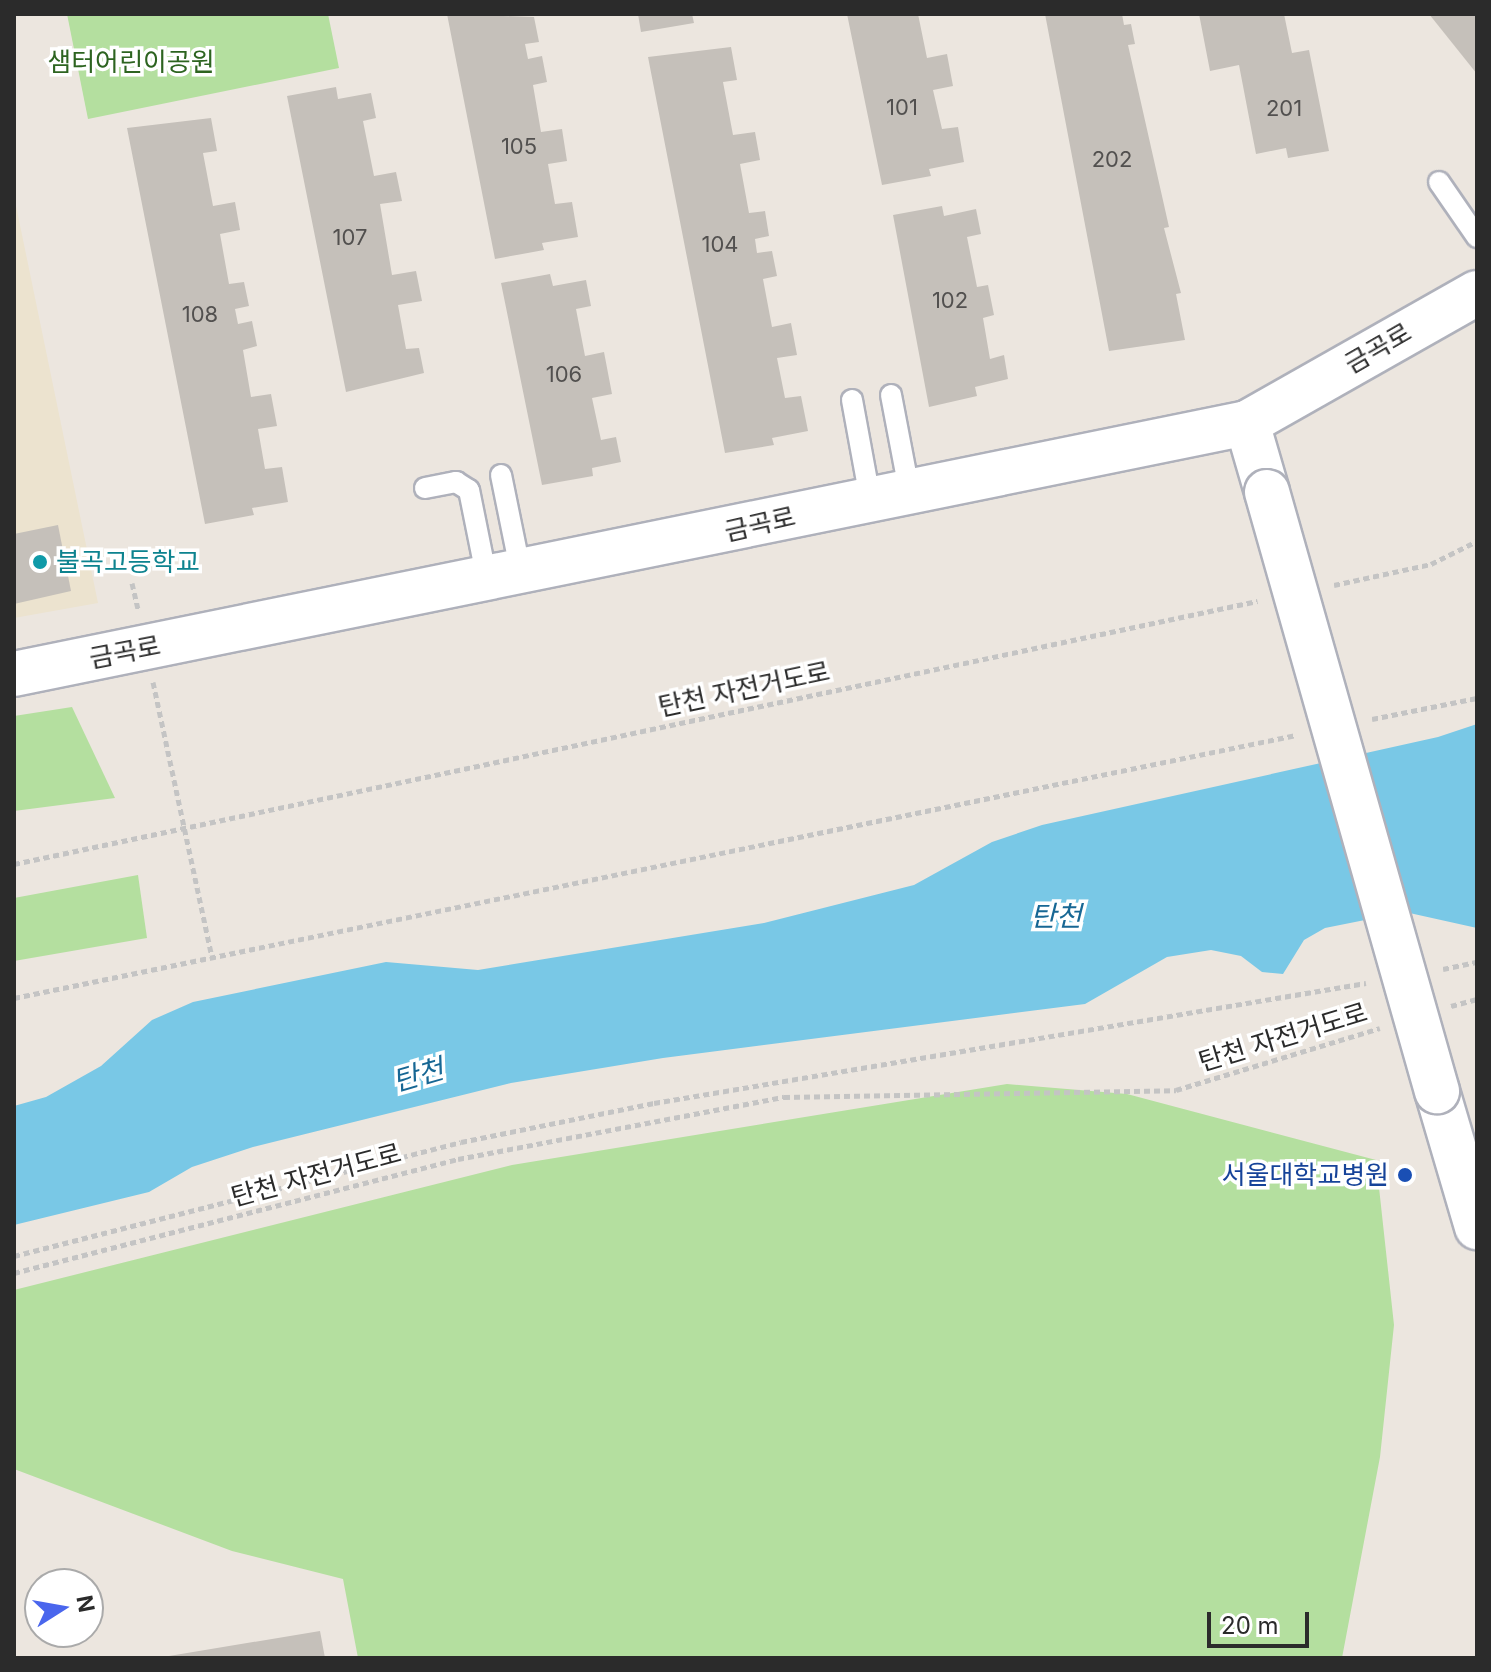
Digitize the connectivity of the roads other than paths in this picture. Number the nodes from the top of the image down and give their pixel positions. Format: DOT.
graph roads {
  1 [pos="1439,182"];
  2 [pos="1477,237"];
  3 [pos="1477,293"];
  4 [pos="891,395"];
  5 [pos="852,400"];
  6 [pos="1247,423"];
  7 [pos="501,475"];
  8 [pos="425,488"];
  9 [pos="890,494"];
  10 [pos="504,576"];
  11 [pos="14,674"];
  12 [pos="1477,1227"];
  1 -- 2 [label="lane"];
  3 -- 6 [label="main road, 금곡로"];
  4 -- 9 [label="lane"];
  5 -- 9 [label="lane"];
  6 -- 9 [label="main road, 금곡로"];
  6 -- 12 [label="main road, bridge"];
  7 -- 10 [label="lane"];
  8 -- 10 [label="lane"];
  9 -- 10 [label="main road, 금곡로"];
  10 -- 11 [label="main road, 금곡로"];
}
